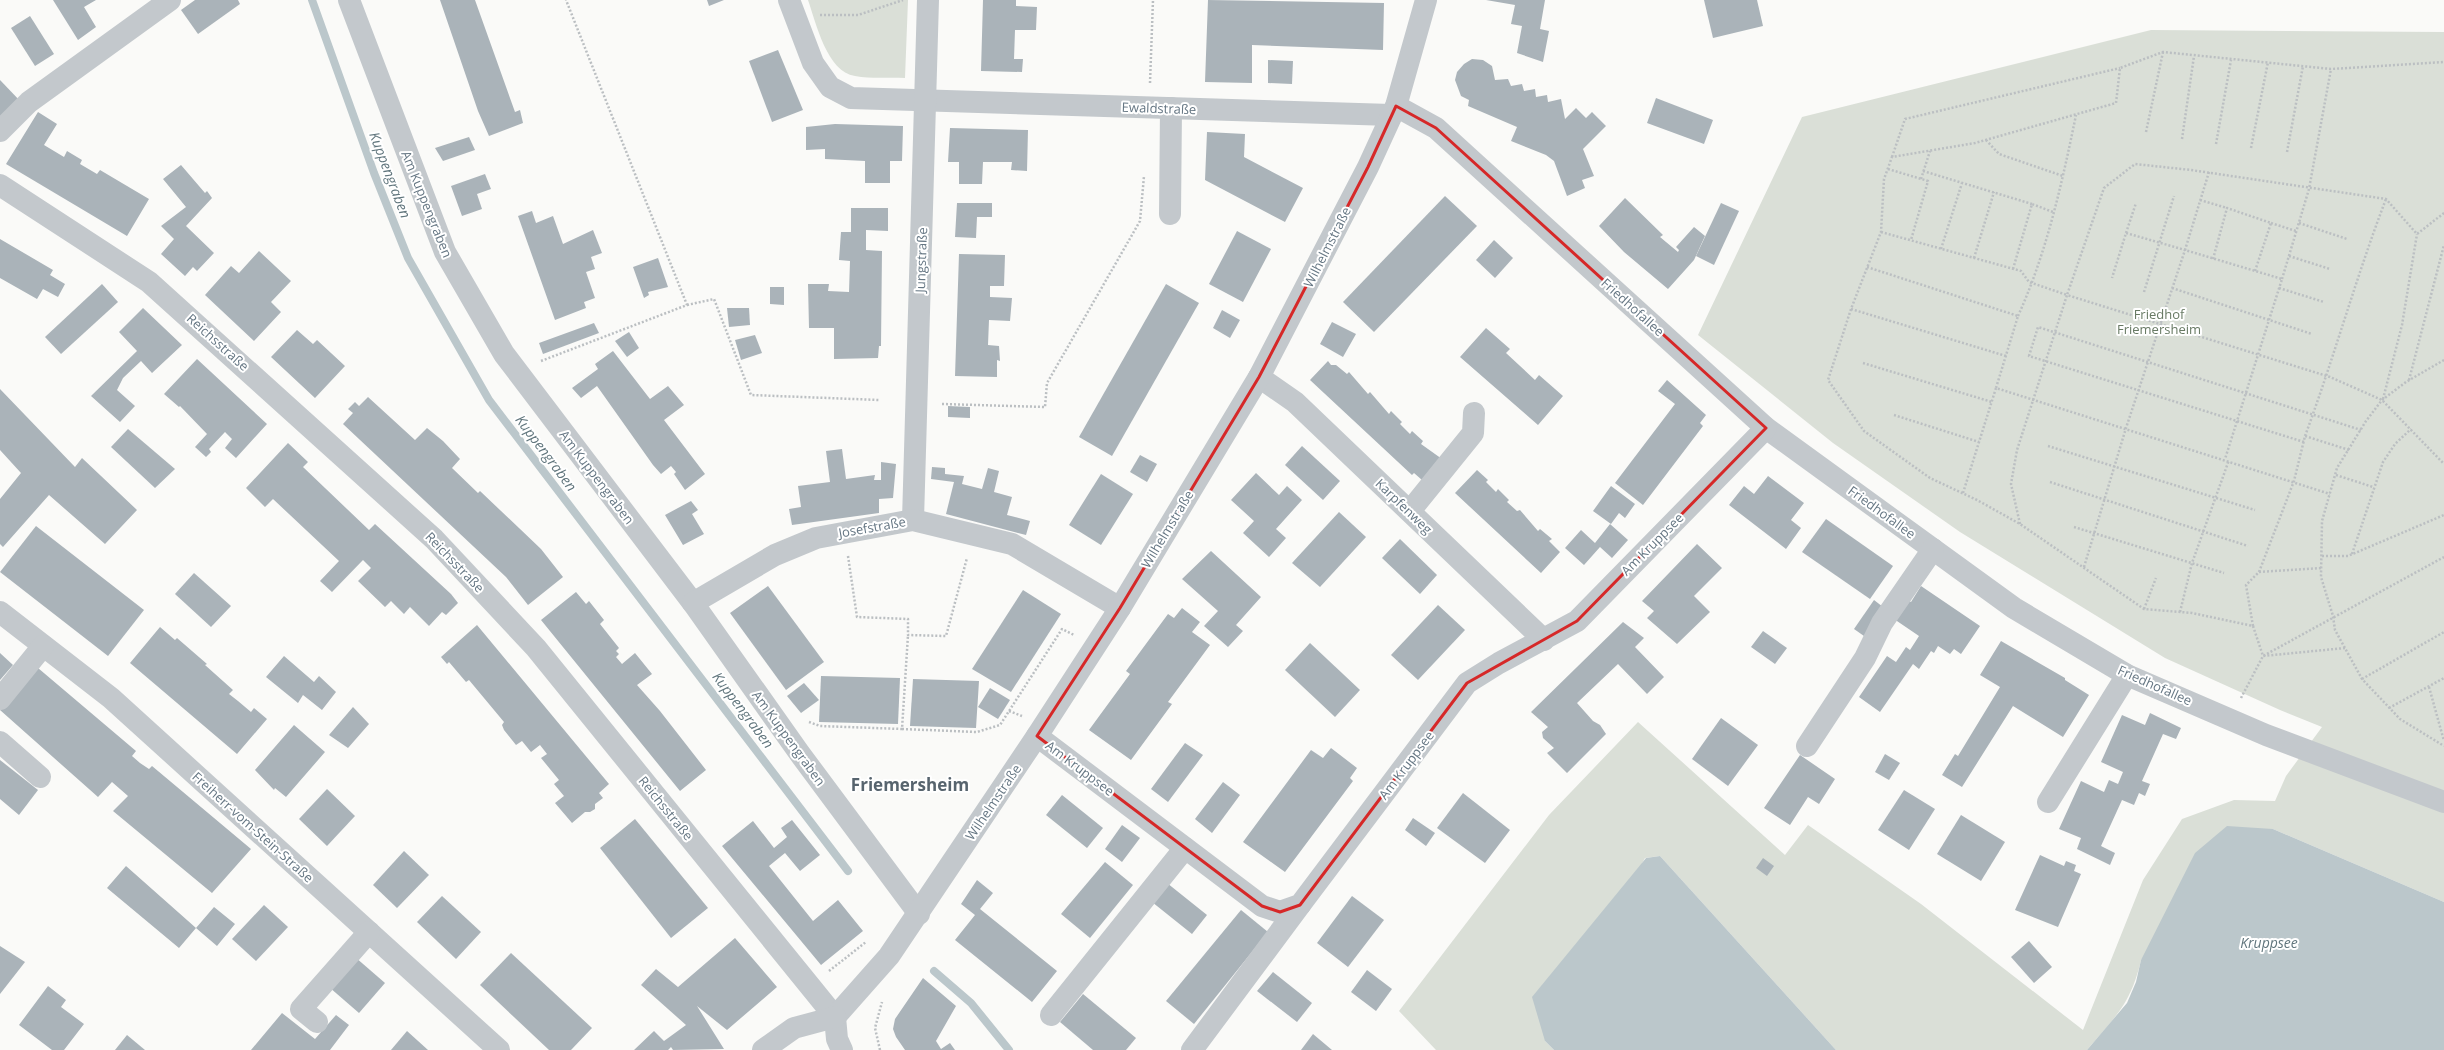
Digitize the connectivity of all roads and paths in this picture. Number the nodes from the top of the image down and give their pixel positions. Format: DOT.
graph roads {
  1 [pos="170,0"];
  2 [pos="349,0"];
  3 [pos="566,0"];
  4 [pos="789,0"];
  5 [pos="903,0"];
  6 [pos="928,0"];
  7 [pos="1153,0"];
  8 [pos="1426,0"];
  9 [pos="797,21"];
  10 [pos="2162,52"];
  11 [pos="2194,56"];
  12 [pos="2231,59"];
  13 [pos="2268,62"];
  14 [pos="2444,62"];
  15 [pos="2303,66"];
  16 [pos="2120,68"];
  17 [pos="2331,69"];
  18 [pos="926,100"];
  19 [pos="1160,108"];
  20 [pos="1393,111"];
  21 [pos="2076,114"];
  22 [pos="0,131"];
  23 [pos="2146,132"];
  24 [pos="2182,139"];
  25 [pos="1986,140"];
  26 [pos="2216,144"];
  27 [pos="2251,148"];
  28 [pos="1930,151"];
  29 [pos="2287,152"];
  30 [pos="1892,157"];
  31 [pos="1888,168"];
  32 [pos="1144,171"];
  33 [pos="1923,171"];
  34 [pos="2209,172"];
  35 [pos="2063,176"];
  36 [pos="1921,179"];
  37 [pos="1962,183"];
  38 [pos="0,185"];
  39 [pos="2309,189"];
  40 [pos="1994,192"];
  41 [pos="2174,196"];
  42 [pos="2386,199"];
  43 [pos="2200,200"];
  44 [pos="2136,203"];
  45 [pos="2032,204"];
  46 [pos="2227,208"];
  47 [pos="2053,212"];
  48 [pos="2444,213"];
  49 [pos="1170,214"];
  50 [pos="2271,222"];
  51 [pos="2299,224"];
  52 [pos="2296,231"];
  53 [pos="1881,232"];
  54 [pos="2126,233"];
  55 [pos="2418,234"];
  56 [pos="2347,239"];
  57 [pos="1910,240"];
  58 [pos="2159,243"];
  59 [pos="2444,245"];
  60 [pos="1941,249"];
  61 [pos="2184,250"];
  62 [pos="2289,256"];
  63 [pos="1974,258"];
  64 [pos="2214,259"];
  65 [pos="1867,267"];
  66 [pos="2013,269"];
  67 [pos="2330,269"];
  68 [pos="2255,271"];
  69 [pos="2112,278"];
  70 [pos="2282,279"];
  71 [pos="2033,283"];
  72 [pos="2172,288"];
  73 [pos="2279,288"];
  74 [pos="2144,292"];
  75 [pos="2067,295"];
  76 [pos="2324,302"];
  77 [pos="687,305"];
  78 [pos="1851,309"];
  79 [pos="2018,316"];
  80 [pos="2270,320"];
  81 [pos="2160,324"];
  82 [pos="2055,332"];
  83 [pos="2312,334"];
  84 [pos="2259,354"];
  85 [pos="2006,356"];
  86 [pos="2045,360"];
  87 [pos="2444,360"];
  88 [pos="2148,362"];
  89 [pos="1863,363"];
  90 [pos="516,371"];
  91 [pos="2327,376"];
  92 [pos="1259,378"];
  93 [pos="2409,380"];
  94 [pos="1996,388"];
  95 [pos="2139,390"];
  96 [pos="2246,394"];
  97 [pos="879,400"];
  98 [pos="2032,400"];
  99 [pos="2382,400"];
  100 [pos="1992,402"];
  101 [pos="916,403"];
  102 [pos="1474,413"];
  103 [pos="1894,415"];
  104 [pos="2313,415"];
  105 [pos="2237,421"];
  106 [pos="1766,428"];
  107 [pos="2126,428"];
  108 [pos="2411,429"];
  109 [pos="2361,430"];
  110 [pos="2305,436"];
  111 [pos="1979,442"];
  112 [pos="2304,442"];
  113 [pos="2048,446"];
  114 [pos="2349,450"];
  115 [pos="2225,459"];
  116 [pos="2229,460"];
  117 [pos="2444,464"];
  118 [pos="2115,466"];
  119 [pos="2336,475"];
  120 [pos="2294,481"];
  121 [pos="2050,482"];
  122 [pos="2373,487"];
  123 [pos="1963,493"];
  124 [pos="2330,494"];
  125 [pos="2216,498"];
  126 [pos="2105,500"];
  127 [pos="2255,510"];
  128 [pos="1410,511"];
  129 [pos="2444,515"];
  130 [pos="913,520"];
  131 [pos="2020,524"];
  132 [pos="2074,527"];
  133 [pos="844,532"];
  134 [pos="2204,532"];
  135 [pos="2095,533"];
  136 [pos="973,534"];
  137 [pos="2248,546"];
  138 [pos="1933,549"];
  139 [pos="2352,554"];
  140 [pos="2322,556"];
  141 [pos="2444,557"];
  142 [pos="2192,563"];
  143 [pos="2084,567"];
  144 [pos="2322,568"];
  145 [pos="2259,572"];
  146 [pos="2224,573"];
  147 [pos="2156,578"];
  148 [pos="693,603"];
  149 [pos="1120,608"];
  150 [pos="2144,608"];
  151 [pos="0,612"];
  152 [pos="2180,612"];
  153 [pos="2333,616"];
  154 [pos="2253,626"];
  155 [pos="1062,630"];
  156 [pos="2444,632"];
  157 [pos="908,635"];
  158 [pos="1544,640"];
  159 [pos="43,646"];
  160 [pos="2345,648"];
  161 [pos="2263,656"];
  162 [pos="2127,675"];
  163 [pos="2444,678"];
  164 [pos="2362,679"];
  165 [pos="2429,686"];
  166 [pos="0,699"];
  167 [pos="2389,708"];
  168 [pos="2231,718"];
  169 [pos="806,721"];
  170 [pos="902,729"];
  171 [pos="1037,736"];
  172 [pos="2444,741"];
  173 [pos="0,742"];
  174 [pos="1807,746"];
  175 [pos="2444,746"];
  176 [pos="40,777"];
  177 [pos="2048,802"];
  178 [pos="2444,802"];
  179 [pos="1185,848"];
  180 [pos="1300,905"];
  181 [pos="919,914"];
  182 [pos="369,932"];
  183 [pos="867,941"];
  184 [pos="811,987"];
  185 [pos="1051,1015"];
  186 [pos="835,1017"];
  187 [pos="317,1022"];
  188 [pos="499,1050"];
  189 [pos="763,1050"];
  190 [pos="842,1050"];
  191 [pos="1192,1050"];
  1 -- 22 [label="street"];
  2 -- 90 [label="street, Am Kuppengraben"];
  3 -- 77 [label="path"];
  4 -- 9 [label="street, Ewaldstraße"];
  5 -- 9 [label="path"];
  6 -- 18 [label="street, Jungstraße"];
  7 -- 19 [label="path"];
  8 -- 20 [label="street, Wilhelmstraße"];
  9 -- 18 [label="street, Ewaldstraße"];
  10 -- 11 [label="path"];
  10 -- 16 [label="path"];
  10 -- 23 [label="path"];
  11 -- 12 [label="path"];
  11 -- 24 [label="path"];
  12 -- 13 [label="path"];
  12 -- 26 [label="path"];
  13 -- 15 [label="path"];
  13 -- 27 [label="path"];
  14 -- 17 [label="path"];
  15 -- 17 [label="path"];
  15 -- 29 [label="path"];
  16 -- 21 [label="path"];
  16 -- 30 [label="path"];
  17 -- 39 [label="path"];
  18 -- 19 [label="street, Ewaldstraße"];
  18 -- 101 [label="street, Jungstraße"];
  19 -- 20 [label="street, Ewaldstraße"];
  19 -- 49 [label="street"];
  20 -- 92 [label="street, Wilhelmstraße"];
  20 -- 106 [label="street, Friedhofallee"];
  21 -- 25 [label="path"];
  21 -- 35 [label="path"];
  25 -- 28 [label="path"];
  25 -- 35 [label="path"];
  28 -- 30 [label="path"];
  28 -- 33 [label="path"];
  30 -- 31 [label="path"];
  31 -- 36 [label="path"];
  31 -- 53 [label="path"];
  32 -- 101 [label="path"];
  33 -- 36 [label="path"];
  33 -- 37 [label="path"];
  34 -- 39 [label="path"];
  34 -- 43 [label="path"];
  34 -- 75 [label="path"];
  35 -- 47 [label="path"];
  36 -- 57 [label="path"];
  37 -- 40 [label="path"];
  37 -- 60 [label="path"];
  38 -- 184 [label="street, Reichsstraße"];
  39 -- 42 [label="path"];
  39 -- 51 [label="path"];
  40 -- 45 [label="path"];
  40 -- 63 [label="path"];
  41 -- 58 [label="path"];
  42 -- 55 [label="path"];
  42 -- 91 [label="path"];
  43 -- 46 [label="path"];
  43 -- 61 [label="path"];
  44 -- 54 [label="path"];
  45 -- 47 [label="path"];
  45 -- 66 [label="path"];
  46 -- 50 [label="path"];
  46 -- 64 [label="path"];
  47 -- 71 [label="path"];
  48 -- 55 [label="path"];
  50 -- 52 [label="path"];
  50 -- 68 [label="path"];
  51 -- 52 [label="path"];
  51 -- 56 [label="path"];
  52 -- 62 [label="path"];
  53 -- 57 [label="path"];
  53 -- 65 [label="path"];
  54 -- 58 [label="path"];
  54 -- 69 [label="path"];
  55 -- 99 [label="path"];
  57 -- 60 [label="path"];
  58 -- 61 [label="path"];
  58 -- 74 [label="path"];
  59 -- 93 [label="path"];
  60 -- 63 [label="path"];
  61 -- 64 [label="path"];
  61 -- 72 [label="path"];
  62 -- 67 [label="path"];
  62 -- 70 [label="path"];
  63 -- 66 [label="path"];
  64 -- 68 [label="path"];
  65 -- 78 [label="path"];
  65 -- 79 [label="path"];
  66 -- 71 [label="path"];
  68 -- 70 [label="path"];
  70 -- 73 [label="path"];
  71 -- 75 [label="path"];
  71 -- 79 [label="path"];
  72 -- 80 [label="path"];
  72 -- 81 [label="path"];
  73 -- 76 [label="path"];
  73 -- 80 [label="path"];
  75 -- 81 [label="path"];
  75 -- 82 [label="path"];
  77 -- 90 [label="path"];
  77 -- 97 [label="path"];
  78 -- 85 [label="path"];
  78 -- 123 [label="path"];
  79 -- 85 [label="path"];
  80 -- 83 [label="path"];
  80 -- 84 [label="path"];
  81 -- 84 [label="path"];
  81 -- 88 [label="path"];
  82 -- 86 [label="path"];
  82 -- 86 [label="path"];
  82 -- 88 [label="path"];
  84 -- 91 [label="path"];
  84 -- 96 [label="path"];
  85 -- 94 [label="path"];
  86 -- 95 [label="path"];
  86 -- 98 [label="path"];
  87 -- 93 [label="path"];
  88 -- 95 [label="path"];
  88 -- 96 [label="path"];
  89 -- 100 [label="path"];
  90 -- 148 [label="street, Am Kuppengraben"];
  91 -- 99 [label="path"];
  91 -- 104 [label="path"];
  92 -- 128 [label="street, Karpfenweg"];
  92 -- 149 [label="street, Wilhelmstraße"];
  93 -- 99 [label="path"];
  94 -- 98 [label="path"];
  94 -- 100 [label="path"];
  95 -- 105 [label="path"];
  95 -- 107 [label="path"];
  96 -- 104 [label="path"];
  96 -- 105 [label="path"];
  98 -- 107 [label="path"];
  98 -- 131 [label="path"];
  99 -- 108 [label="path"];
  99 -- 109 [label="path"];
  100 -- 111 [label="path"];
  101 -- 130 [label="street, Jungstraße"];
  102 -- 128 [label="street"];
  103 -- 111 [label="path"];
  104 -- 109 [label="path"];
  104 -- 110 [label="path"];
  105 -- 112 [label="path"];
  105 -- 115 [label="path"];
  106 -- 138 [label="street, Friedhofallee"];
  106 -- 158 [label="street, Am Kruppsee"];
  107 -- 115 [label="path"];
  107 -- 118 [label="path"];
  108 -- 117 [label="path"];
  108 -- 122 [label="path"];
  109 -- 114 [label="path"];
  110 -- 112 [label="path"];
  110 -- 114 [label="path"];
  111 -- 123 [label="path"];
  112 -- 120 [label="path"];
  113 -- 118 [label="path"];
  114 -- 119 [label="path"];
  115 -- 116 [label="path"];
  116 -- 120 [label="path"];
  116 -- 125 [label="path"];
  118 -- 125 [label="path"];
  118 -- 126 [label="path"];
  119 -- 122 [label="path"];
  119 -- 124 [label="path"];
  120 -- 124 [label="path"];
  120 -- 145 [label="path"];
  121 -- 126 [label="path"];
  122 -- 139 [label="path"];
  123 -- 131 [label="path"];
  124 -- 140 [label="path"];
  125 -- 127 [label="path"];
  125 -- 134 [label="path"];
  126 -- 134 [label="path"];
  126 -- 135 [label="path"];
  128 -- 158 [label="street, Karpfenweg"];
  129 -- 139 [label="path"];
  130 -- 133 [label="street, Josefstraße"];
  130 -- 136 [label="street, Josefstraße"];
  131 -- 143 [label="path"];
  132 -- 135 [label="path"];
  133 -- 148 [label="street, Josefstraße"];
  133 -- 157 [label="path"];
  134 -- 137 [label="path"];
  134 -- 142 [label="path"];
  135 -- 142 [label="path"];
  135 -- 143 [label="path"];
  136 -- 149 [label="street, Josefstraße"];
  136 -- 157 [label="path"];
  138 -- 162 [label="street, Friedhofallee"];
  138 -- 174 [label="street"];
  139 -- 140 [label="path"];
  140 -- 144 [label="path"];
  141 -- 153 [label="path"];
  142 -- 146 [label="path"];
  142 -- 152 [label="path"];
  143 -- 150 [label="path"];
  144 -- 145 [label="path"];
  144 -- 153 [label="path"];
  145 -- 154 [label="path"];
  147 -- 150 [label="path"];
  148 -- 181 [label="street, Am Kuppengraben"];
  149 -- 171 [label="street, Wilhelmstraße"];
  150 -- 152 [label="path"];
  151 -- 159 [label="street, Freiherr-vom-Stein-Straße"];
  152 -- 154 [label="path"];
  153 -- 160 [label="path"];
  153 -- 161 [label="path"];
  154 -- 161 [label="path"];
  155 -- 170 [label="path"];
  156 -- 164 [label="path"];
  157 -- 170 [label="path"];
  158 -- 180 [label="street, Am Kruppsee"];
  159 -- 166 [label="street"];
  159 -- 182 [label="street, Freiherr-vom-Stein-Straße"];
  160 -- 161 [label="path"];
  160 -- 164 [label="path"];
  161 -- 168 [label="path"];
  162 -- 168 [label="street, Friedhofallee"];
  162 -- 177 [label="street"];
  163 -- 165 [label="path"];
  164 -- 167 [label="path"];
  165 -- 167 [label="path"];
  165 -- 172 [label="path"];
  167 -- 175 [label="path"];
  168 -- 178 [label="street, Friedhofallee"];
  169 -- 170 [label="path"];
  171 -- 179 [label="street, Am Kruppsee"];
  171 -- 181 [label="street, Wilhelmstraße"];
  173 -- 176 [label="street"];
  179 -- 180 [label="street, Am Kruppsee"];
  179 -- 185 [label="street"];
  180 -- 191 [label="street"];
  181 -- 186 [label="street, Wilhelmstraße"];
  182 -- 187 [label="street"];
  182 -- 188 [label="street, Freiherr-vom-Stein-Straße"];
  183 -- 184 [label="path"];
  184 -- 186 [label="street, Reichsstraße"];
  186 -- 189 [label="street"];
  186 -- 190 [label="street"];
}
